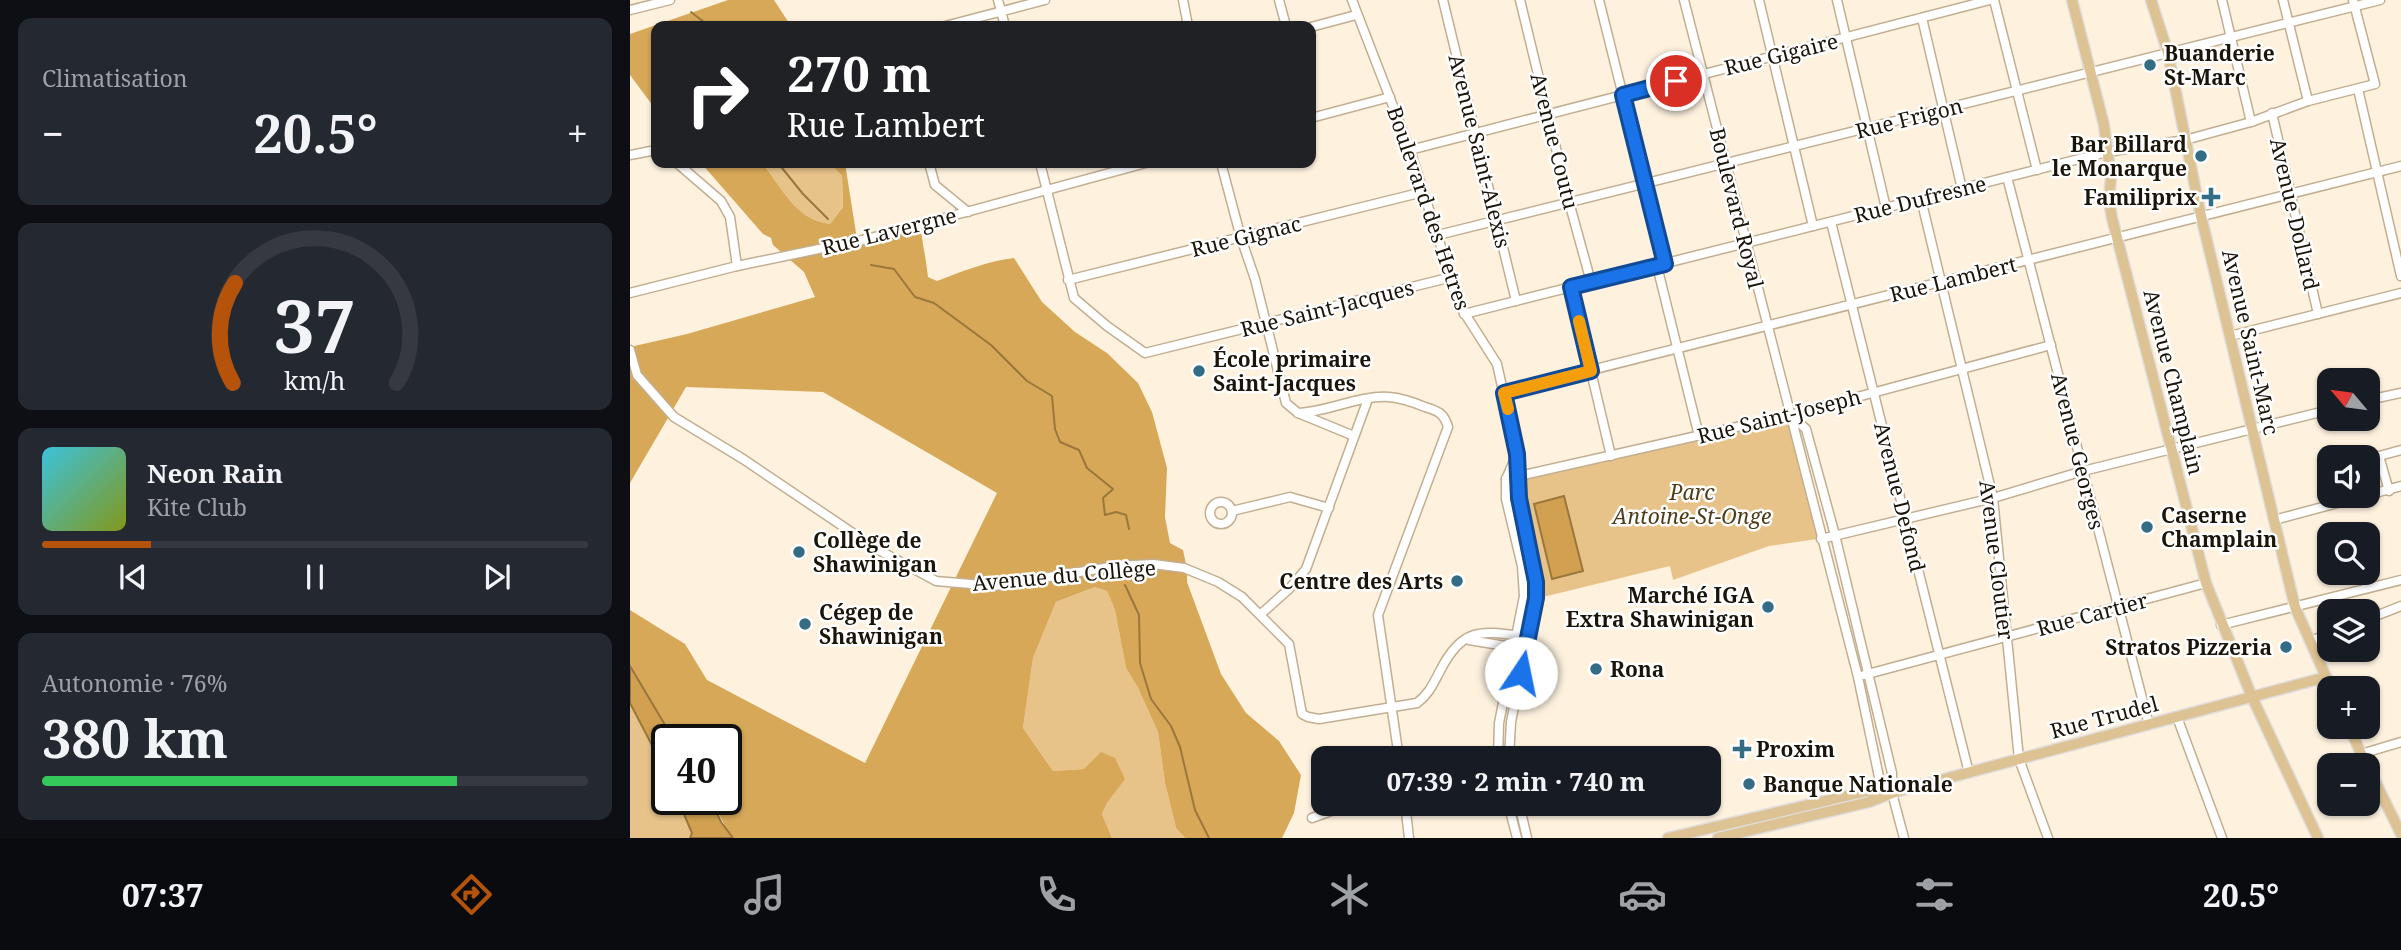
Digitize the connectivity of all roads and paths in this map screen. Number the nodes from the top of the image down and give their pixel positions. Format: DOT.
graph roads {
  1 [pos="670,0"];
  2 [pos="998,0"];
  3 [pos="1045,0"];
  4 [pos="1183,0"];
  5 [pos="1279,0"];
  6 [pos="1352,0"];
  7 [pos="1443,0"];
  8 [pos="1520,0"];
  9 [pos="1599,0"];
  10 [pos="1684,0"];
  11 [pos="1759,0"];
  12 [pos="1837,0"];
  13 [pos="1992,0"];
  14 [pos="2071,0"];
  15 [pos="2151,0"];
  16 [pos="2222,0"];
  17 [pos="2283,0"];
  18 [pos="2380,0"];
  19 [pos="2353,3"];
  20 [pos="630,10"];
  21 [pos="1001,12"];
  22 [pos="1356,15"];
  23 [pos="1922,18"];
  24 [pos="965,21"];
  25 [pos="1003,21"];
  26 [pos="1187,21"];
  27 [pos="1285,21"];
  28 [pos="2289,23"];
  29 [pos="1316,26"];
  30 [pos="1846,37"];
  31 [pos="2231,37"];
  32 [pos="2168,53"];
  33 [pos="1772,56"];
  34 [pos="2090,72"];
  35 [pos="1703,74"];
  36 [pos="2358,89"];
  37 [pos="2017,91"];
  38 [pos="1623,95"];
  39 [pos="1390,97"];
  40 [pos="2308,101"];
  41 [pos="1944,109"];
  42 [pos="2272,113"];
  43 [pos="1548,114"];
  44 [pos="1316,117"];
  45 [pos="2251,122"];
  46 [pos="1868,128"];
  47 [pos="1476,133"];
  48 [pos="2185,141"];
  49 [pos="1794,146"];
  50 [pos="1410,150"];
  51 [pos="651,151"];
  52 [pos="2107,152"];
  53 [pos="630,155"];
  54 [pos="1726,163"];
  55 [pos="2401,166"];
  56 [pos="683,168"];
  57 [pos="930,168"];
  58 [pos="1041,168"];
  59 [pos="1127,168"];
  60 [pos="1222,168"];
  61 [pos="2037,170"];
  62 [pos="2376,172"];
  63 [pos="2007,177"];
  64 [pos="1645,183"];
  65 [pos="1047,189"];
  66 [pos="1962,189"];
  67 [pos="1423,192"];
  68 [pos="2289,194"];
  69 [pos="1921,199"];
  70 [pos="1569,202"];
  71 [pos="1886,208"];
  72 [pos="968,212"];
  73 [pos="2201,216"];
  74 [pos="1497,220"];
  75 [pos="1831,222"];
  76 [pos="1813,226"];
  77 [pos="1438,235"];
  78 [pos="2119,237"];
  79 [pos="1241,238"];
  80 [pos="1746,243"];
  81 [pos="2399,258"];
  82 [pos="2029,260"];
  83 [pos="1661,265"];
  84 [pos="737,266"];
  85 [pos="2401,276"];
  86 [pos="1452,277"];
  87 [pos="1068,281"];
  88 [pos="1591,282"];
  89 [pos="1942,282"];
  90 [pos="1571,287"];
  91 [pos="630,293"];
  92 [pos="2401,293"];
  93 [pos="1516,301"];
  94 [pos="1852,305"];
  95 [pos="1464,314"];
  96 [pos="2318,314"];
  97 [pos="1266,322"];
  98 [pos="1768,326"];
  99 [pos="2230,336"];
  100 [pos="2051,345"];
  101 [pos="1678,349"];
  102 [pos="630,350"];
  103 [pos="1962,369"];
  104 [pos="1591,371"];
  105 [pos="1504,393"];
  106 [pos="1874,393"];
  107 [pos="2401,393"];
  108 [pos="2380,398"];
  109 [pos="1368,399"];
  110 [pos="1298,413"];
  111 [pos="2317,413"];
  112 [pos="1790,415"];
  113 [pos="2251,428"];
  114 [pos="1354,436"];
  115 [pos="1699,436"];
  116 [pos="2170,449"];
  117 [pos="2401,450"];
  118 [pos="1517,454"];
  119 [pos="1611,456"];
  120 [pos="2083,471"];
  121 [pos="1517,477"];
  122 [pos="1506,479"];
  123 [pos="2401,486"];
  124 [pos="2389,491"];
  125 [pos="1993,498"];
  126 [pos="1329,508"];
  127 [pos="1232,511"];
  128 [pos="1906,519"];
  129 [pos="2274,520"];
  130 [pos="1835,536"];
  131 [pos="1821,539"];
  132 [pos="2401,580"];
  133 [pos="2206,583"];
  134 [pos="2401,606"];
  135 [pos="2119,607"];
  136 [pos="2295,607"];
  137 [pos="1261,614"];
  138 [pos="2380,614"];
  139 [pos="2221,625"];
  140 [pos="1516,636"];
  141 [pos="2007,637"];
  142 [pos="1528,638"];
  143 [pos="2317,638"];
  144 [pos="1463,640"];
  145 [pos="2310,641"];
  146 [pos="1514,647"];
  147 [pos="1526,649"];
  148 [pos="1939,655"];
  149 [pos="1868,674"];
  150 [pos="2326,676"];
  151 [pos="1857,677"];
  152 [pos="2317,679"];
  153 [pos="2252,697"];
  154 [pos="1392,708"];
  155 [pos="2177,717"];
  156 [pos="2149,725"];
  157 [pos="2401,742"];
  158 [pos="1397,746"];
  159 [pos="1498,746"];
  160 [pos="1510,746"];
  161 [pos="2364,753"];
  162 [pos="2019,760"];
  163 [pos="1969,773"];
  164 [pos="2380,792"];
  165 [pos="1892,793"];
  166 [pos="1317,816"];
  167 [pos="1406,816"];
  168 [pos="1511,816"];
  169 [pos="1523,816"];
  170 [pos="1312,818"];
  171 [pos="2401,834"];
  172 [pos="1409,838"];
  173 [pos="1517,838"];
  174 [pos="1527,838"];
  175 [pos="1668,838"];
  176 [pos="1718,838"];
  177 [pos="1904,838"];
  178 [pos="2048,838"];
  179 [pos="2222,838"];
  180 [pos="2318,838"];
  1 -- 20 [label="street"];
  2 -- 21 [label="street"];
  3 -- 21 [label="street"];
  4 -- 26 [label="street"];
  5 -- 27 [label="street"];
  6 -- 22 [label="street, Boulevard des Hetres"];
  7 -- 47 [label="street, Avenue Saint-Alexis"];
  8 -- 43 [label="street, Avenue Coutu"];
  9 -- 38 [label="street"];
  10 -- 35 [label="street, Boulevard Royal"];
  11 -- 33 [label="street"];
  12 -- 30 [label="street"];
  13 -- 23 [label="street, Rue Gigaire"];
  13 -- 37 [label="street"];
  14 -- 34 [label="main road, Avenue Champlain"];
  15 -- 32 [label="main road, Avenue Saint-Marc"];
  16 -- 31 [label="street, Avenue Dollard"];
  17 -- 28 [label="street"];
  18 -- 19 [label="street, Rue Frigon"];
  19 -- 28 [label="street, Rue Frigon"];
  19 -- 36 [label="street, Rue Dufresne"];
  21 -- 24 [label="street"];
  21 -- 25 [label="street"];
  22 -- 29 [label="street"];
  22 -- 39 [label="street, Boulevard des Hetres"];
  23 -- 30 [label="street, Rue Gigaire"];
  23 -- 41 [label="street"];
  28 -- 31 [label="street, Rue Frigon"];
  28 -- 40 [label="street"];
  30 -- 33 [label="street, Rue Gigaire"];
  30 -- 46 [label="street"];
  31 -- 32 [label="street, Rue Frigon"];
  31 -- 45 [label="street, Avenue Dollard"];
  32 -- 34 [label="street, Rue Frigon"];
  32 -- 48 [label="main road, Avenue Saint-Marc"];
  33 -- 35 [label="street, Rue Gigaire"];
  33 -- 49 [label="street"];
  34 -- 37 [label="street, Rue Frigon"];
  34 -- 52 [label="main road, Avenue Champlain"];
  35 -- 38 [label="street, Rue Gigaire"];
  35 -- 54 [label="street, Boulevard Royal"];
  36 -- 40 [label="street, Rue Dufresne"];
  36 -- 62 [label="street"];
  37 -- 41 [label="street, Rue Frigon"];
  37 -- 61 [label="street"];
  38 -- 43 [label="street, Rue Gigaire"];
  38 -- 64 [label="street"];
  39 -- 44 [label="street"];
  39 -- 50 [label="street, Boulevard des Hetres"];
  40 -- 42 [label="street, Rue Dufresne"];
  41 -- 46 [label="street, Rue Frigon"];
  41 -- 66 [label="street"];
  42 -- 45 [label="street, Rue Dufresne"];
  42 -- 68 [label="street, Avenue Dollard"];
  43 -- 47 [label="street, Rue Gigaire"];
  43 -- 70 [label="street, Avenue Coutu"];
  45 -- 48 [label="street, Rue Dufresne"];
  46 -- 49 [label="street, Rue Frigon"];
  46 -- 71 [label="street"];
  47 -- 50 [label="street, Rue Gigaire"];
  47 -- 74 [label="street, Avenue Saint-Alexis"];
  48 -- 52 [label="street, Rue Dufresne"];
  48 -- 73 [label="main road, Avenue Saint-Marc"];
  49 -- 54 [label="street, Rue Frigon"];
  49 -- 76 [label="street"];
  50 -- 67 [label="street, Boulevard des Hetres"];
  51 -- 53 [label="street"];
  52 -- 61 [label="street, Rue Dufresne"];
  52 -- 78 [label="main road, Avenue Champlain"];
  54 -- 64 [label="street, Rue Frigon"];
  54 -- 80 [label="street, Boulevard Royal"];
  55 -- 62 [label="street, Rue Lambert"];
  56 -- 84 [label="street"];
  57 -- 72 [label="street"];
  58 -- 65 [label="street"];
  59 -- 65 [label="street, Rue Lavergne"];
  60 -- 79 [label="street"];
  61 -- 63 [label="street, Rue Dufresne"];
  62 -- 68 [label="street, Rue Lambert"];
  62 -- 81 [label="street"];
  63 -- 66 [label="street, Rue Dufresne"];
  63 -- 82 [label="street, Avenue Georges"];
  64 -- 70 [label="street, Rue Frigon"];
  64 -- 83 [label="street"];
  65 -- 72 [label="street, Rue Lavergne"];
  65 -- 87 [label="street"];
  66 -- 69 [label="street, Rue Dufresne"];
  67 -- 77 [label="street, Boulevard des Hetres"];
  67 -- 79 [label="street, Rue Gignac"];
  68 -- 73 [label="street, Rue Lambert"];
  68 -- 96 [label="street, Avenue Dollard"];
  69 -- 71 [label="street, Rue Dufresne"];
  69 -- 89 [label="street, Avenue Cloutier"];
  70 -- 74 [label="street, Rue Frigon"];
  70 -- 88 [label="street, Avenue Coutu"];
  71 -- 75 [label="street, Rue Dufresne"];
  72 -- 84 [label="street, Rue Lavergne"];
  73 -- 78 [label="street, Rue Lambert"];
  73 -- 99 [label="main road, Avenue Saint-Marc"];
  74 -- 77 [label="street, Rue Frigon"];
  74 -- 93 [label="street, Avenue Saint-Alexis"];
  75 -- 76 [label="street, Rue Dufresne"];
  75 -- 94 [label="street, Avenue Defond"];
  76 -- 80 [label="street, Rue Dufresne"];
  77 -- 86 [label="street, Boulevard des Hetres"];
  78 -- 82 [label="street, Rue Lambert"];
  78 -- 116 [label="main road, Avenue Champlain"];
  79 -- 87 [label="street, Rue Gignac"];
  79 -- 97 [label="street"];
  80 -- 83 [label="street, Rue Dufresne"];
  80 -- 98 [label="street, Boulevard Royal"];
  81 -- 85 [label="street"];
  82 -- 89 [label="street, Rue Lambert"];
  82 -- 100 [label="street, Avenue Georges"];
  83 -- 88 [label="street, Rue Dufresne"];
  83 -- 101 [label="street"];
  84 -- 91 [label="street, Rue Lavergne"];
  86 -- 95 [label="street, Boulevard des Hetres"];
  86 -- 97 [label="street, Rue Saint-Jacques"];
  87 -- 97 [label="street, Rue Saint-Jacques"];
  88 -- 90 [label="street, Rue Dufresne"];
  89 -- 94 [label="street, Rue Lambert"];
  89 -- 103 [label="street, Avenue Cloutier"];
  90 -- 93 [label="street, Rue Dufresne"];
  90 -- 104 [label="street"];
  92 -- 96 [label="street"];
  93 -- 95 [label="street, Rue Dufresne"];
  94 -- 98 [label="street, Rue Lambert"];
  94 -- 106 [label="street, Avenue Defond"];
  95 -- 105 [label="street, Boulevard des Hetres"];
  96 -- 99 [label="street"];
  97 -- 110 [label="street"];
  98 -- 101 [label="street, Rue Lambert"];
  98 -- 112 [label="street, Boulevard Royal"];
  99 -- 113 [label="main road, Avenue Saint-Marc"];
  100 -- 103 [label="street, Rue Saint-Joseph"];
  100 -- 120 [label="street, Avenue Georges"];
  101 -- 104 [label="street, Rue Lambert"];
  101 -- 115 [label="street"];
  102 -- 137 [label="street, Avenue du Collège"];
  103 -- 106 [label="street, Rue Saint-Joseph"];
  103 -- 125 [label="street, Avenue Cloutier"];
  104 -- 105 [label="street, Rue Lambert"];
  104 -- 119 [label="street"];
  105 -- 118 [label="street, Boulevard des Hetres"];
  106 -- 112 [label="street, Rue Saint-Joseph"];
  106 -- 128 [label="street, Avenue Defond"];
  107 -- 108 [label="street"];
  109 -- 110 [label="street"];
  109 -- 114 [label="street"];
  109 -- 154 [label="street"];
  110 -- 114 [label="street"];
  111 -- 113 [label="street"];
  112 -- 115 [label="street, Rue Saint-Joseph"];
  112 -- 130 [label="street, Boulevard Royal"];
  112 -- 131 [label="street, Boulevard Royal"];
  113 -- 116 [label="street"];
  113 -- 129 [label="main road, Avenue Saint-Marc"];
  114 -- 126 [label="street"];
  115 -- 119 [label="street, Rue Saint-Joseph"];
  116 -- 120 [label="street"];
  116 -- 133 [label="main road, Avenue Champlain"];
  117 -- 124 [label="street"];
  118 -- 121 [label="street, Boulevard des Hetres"];
  118 -- 122 [label="street"];
  119 -- 121 [label="street, Rue Saint-Joseph"];
  120 -- 125 [label="street"];
  120 -- 135 [label="street, Avenue Georges"];
  121 -- 122 [label="street, Rue Saint-Joseph"];
  121 -- 142 [label="street, Boulevard des Hetres"];
  122 -- 140 [label="street"];
  123 -- 124 [label="street"];
  124 -- 129 [label="street"];
  125 -- 128 [label="street"];
  125 -- 141 [label="street, Avenue Cloutier"];
  126 -- 127 [label="street"];
  126 -- 137 [label="street"];
  128 -- 130 [label="street"];
  128 -- 148 [label="street, Avenue Defond"];
  129 -- 136 [label="main road, Avenue Saint-Marc"];
  130 -- 131 [label="street"];
  130 -- 149 [label="street, Boulevard Royal"];
  131 -- 151 [label="street, Boulevard Royal"];
  132 -- 136 [label="street"];
  133 -- 135 [label="street, Rue Cartier"];
  133 -- 139 [label="main road, Avenue Champlain"];
  134 -- 138 [label="street"];
  135 -- 141 [label="street, Rue Cartier"];
  135 -- 156 [label="street, Avenue Georges"];
  136 -- 139 [label="street"];
  136 -- 145 [label="main road, Avenue Saint-Marc"];
  137 -- 154 [label="street, Avenue du Collège"];
  139 -- 153 [label="main road, Avenue Champlain"];
  140 -- 142 [label="street"];
  140 -- 144 [label="street"];
  140 -- 146 [label="street"];
  141 -- 148 [label="street, Rue Cartier"];
  141 -- 162 [label="street, Avenue Cloutier"];
  142 -- 147 [label="street, Boulevard des Hetres"];
  143 -- 145 [label="street"];
  144 -- 146 [label="street"];
  144 -- 154 [label="street, Avenue du Collège"];
  145 -- 150 [label="main road, Avenue Saint-Marc"];
  146 -- 147 [label="street"];
  146 -- 159 [label="street"];
  147 -- 160 [label="street, Boulevard des Hetres"];
  148 -- 149 [label="street, Rue Cartier"];
  148 -- 163 [label="street, Avenue Defond"];
  149 -- 151 [label="street, Rue Cartier"];
  149 -- 165 [label="street, Boulevard Royal"];
  151 -- 165 [label="street, Boulevard Royal"];
  152 -- 153 [label="main road, Rue Trudel"];
  153 -- 155 [label="main road, Rue Trudel"];
  153 -- 180 [label="main road, Avenue Champlain"];
  154 -- 158 [label="street"];
  155 -- 156 [label="main road, Rue Trudel"];
  155 -- 179 [label="street"];
  156 -- 162 [label="main road, Rue Trudel"];
  157 -- 161 [label="street"];
  162 -- 163 [label="main road, Rue Trudel"];
  162 -- 178 [label="street, Avenue Cloutier"];
  163 -- 165 [label="main road, Rue Trudel"];
  164 -- 171 [label="main road"];
  165 -- 175 [label="main road, Rue Trudel"];
  165 -- 176 [label="main road, Rue Trudel"];
  165 -- 177 [label="street, Boulevard Royal"];
  166 -- 170 [label="street"];
  167 -- 172 [label="street"];
  168 -- 173 [label="street"];
  169 -- 174 [label="street"];
}
